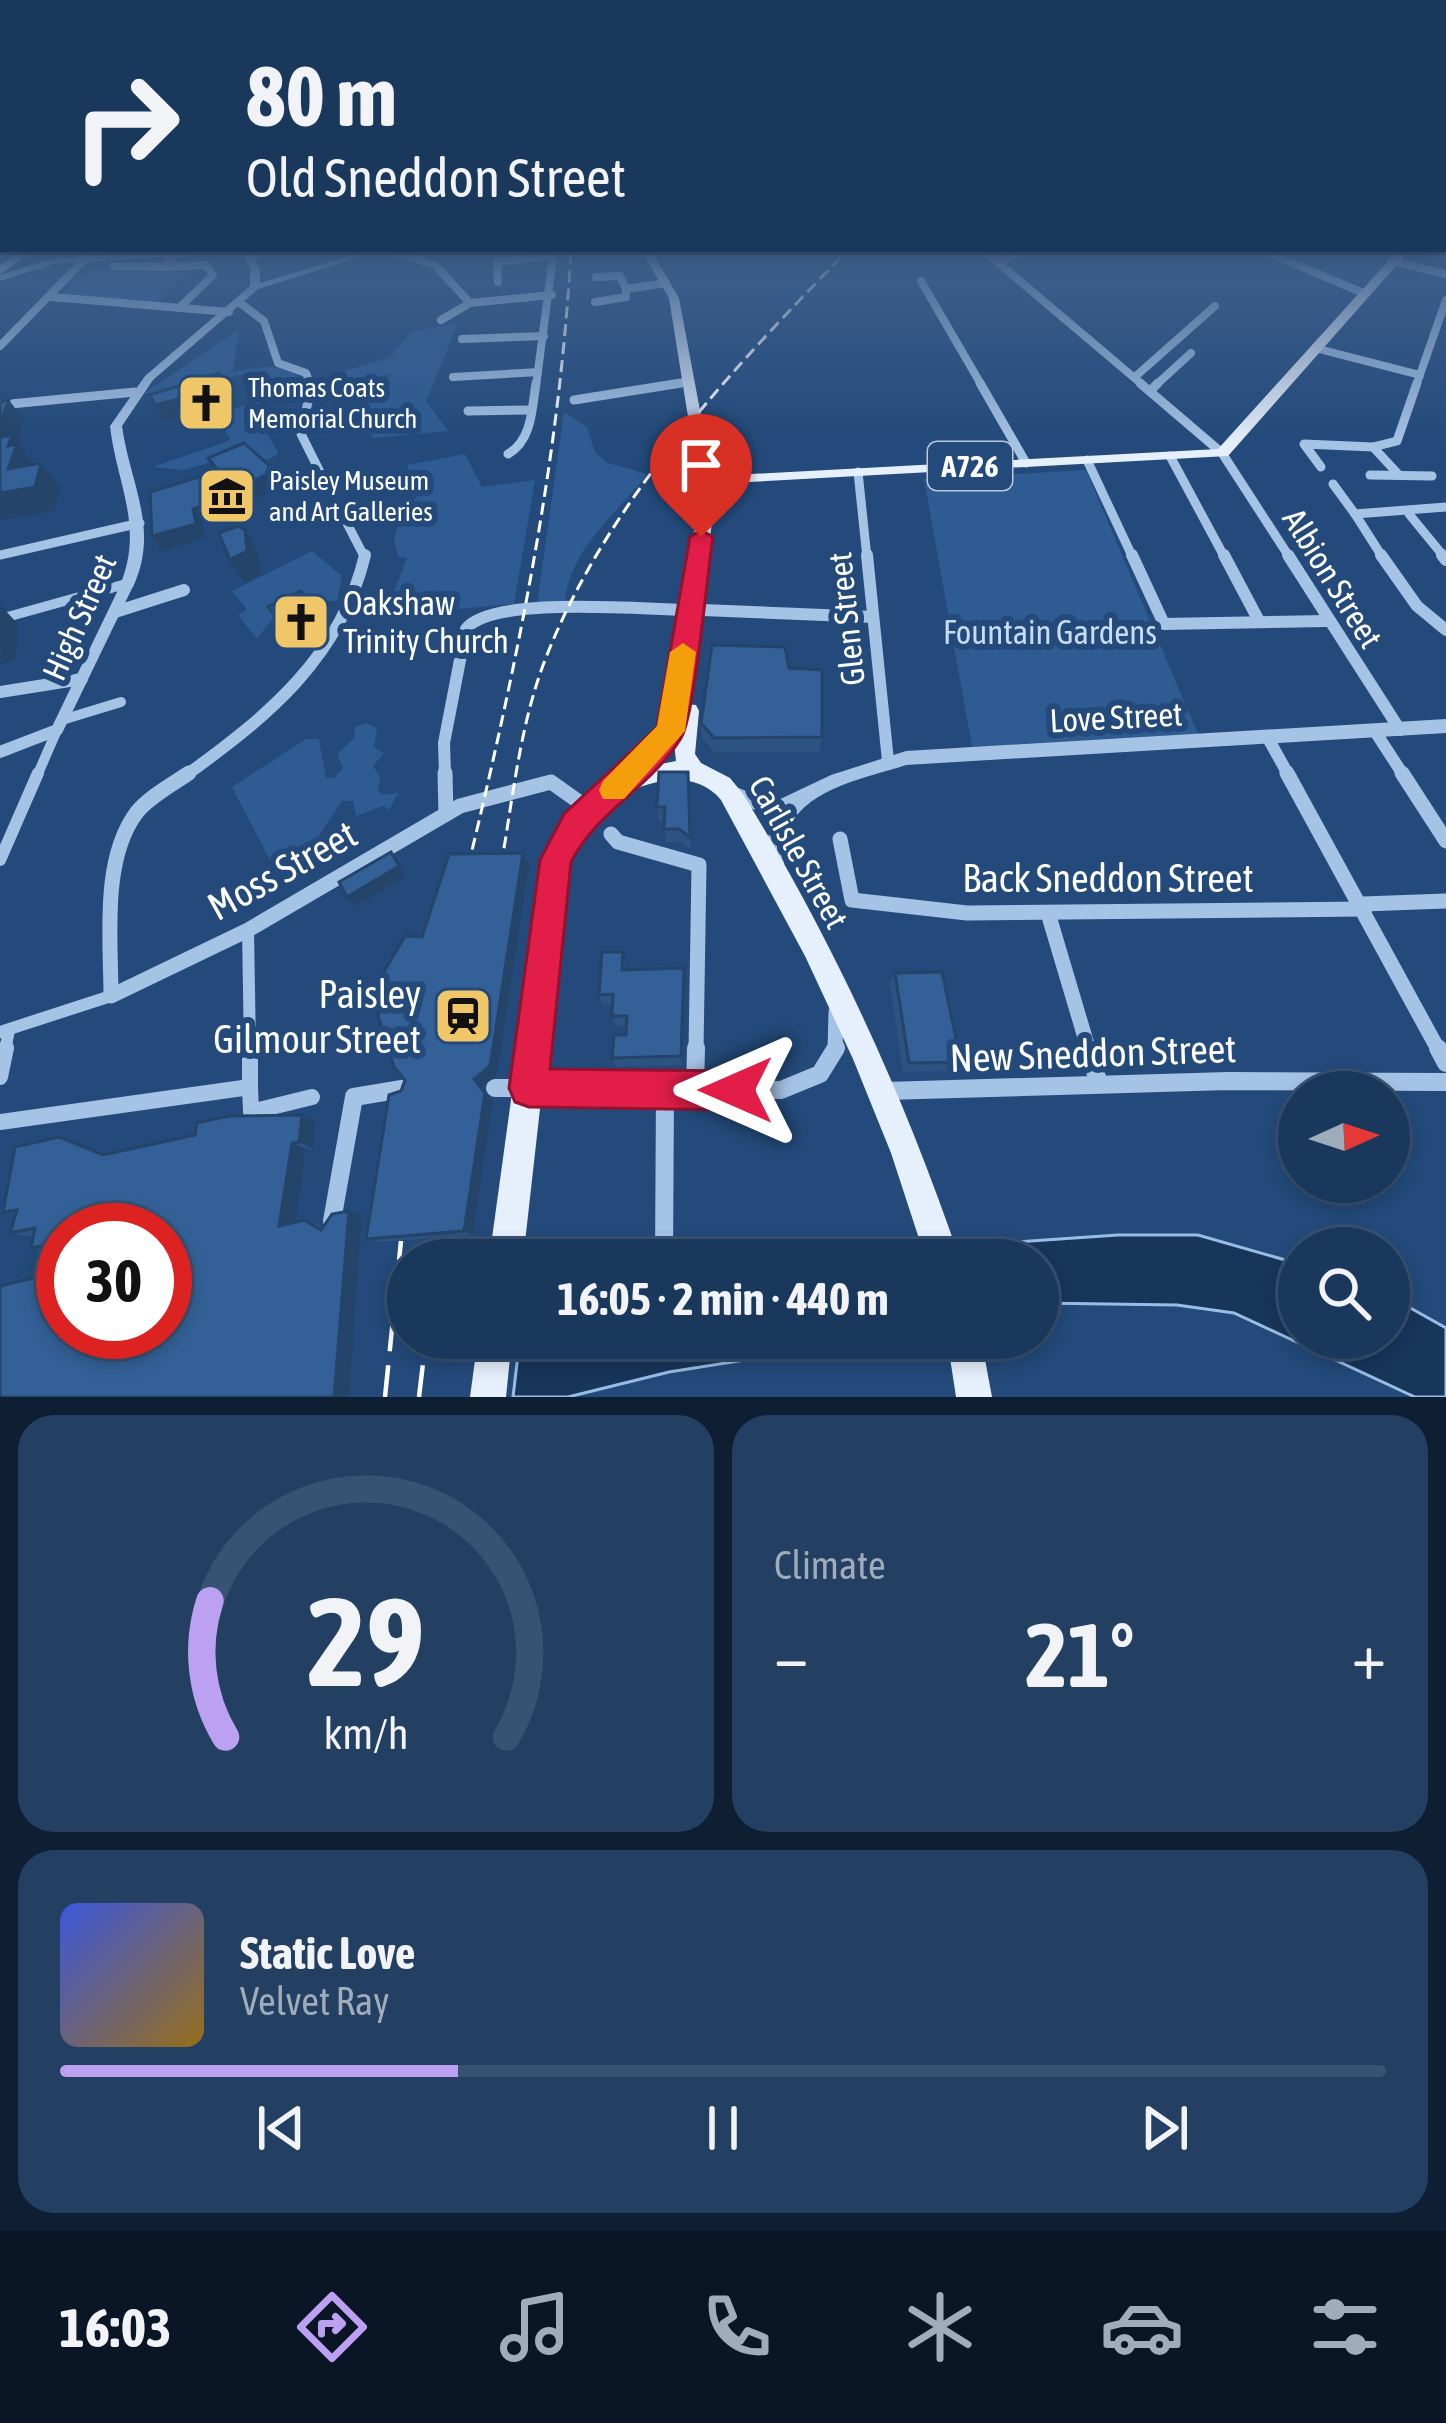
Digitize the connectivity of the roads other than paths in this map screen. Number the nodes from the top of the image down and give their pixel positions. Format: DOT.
graph roads {
  1 [pos="34,314"];
  2 [pos="226,314"];
  3 [pos="249,314"];
  4 [pos="451,314"];
  5 [pos="548,314"];
  6 [pos="673,314"];
  7 [pos="941,314"];
  8 [pos="1061,314"];
  9 [pos="1206,314"];
  10 [pos="1345,314"];
  11 [pos="1441,314"];
  12 [pos="441,320"];
  13 [pos="544,336"];
  14 [pos="462,339"];
  15 [pos="0,346"];
  16 [pos="1315,348"];
  17 [pos="1191,353"];
  18 [pos="538,372"];
  19 [pos="1420,374"];
  20 [pos="453,376"];
  21 [pos="1136,376"];
  22 [pos="689,382"];
  23 [pos="1152,389"];
  24 [pos="135,392"];
  25 [pos="574,400"];
  26 [pos="0,405"];
  27 [pos="531,410"];
  28 [pos="468,411"];
  29 [pos="1330,427"];
  30 [pos="1324,443"];
  31 [pos="1373,446"];
  32 [pos="1222,453"];
  33 [pos="508,454"];
  34 [pos="1169,456"];
  35 [pos="1087,460"];
  36 [pos="1026,463"];
  37 [pos="1321,466"];
  38 [pos="858,472"];
  39 [pos="1370,475"];
  40 [pos="1399,476"];
  41 [pos="1432,476"];
  42 [pos="710,479"];
  43 [pos="1333,484"];
  44 [pos="1446,507"];
  45 [pos="1355,514"];
  46 [pos="1409,514"];
  47 [pos="141,523"];
  48 [pos="0,555"];
  49 [pos="1446,560"];
  50 [pos="128,583"];
  51 [pos="184,590"];
  52 [pos="697,610"];
  53 [pos="116,612"];
  54 [pos="873,617"];
  55 [pos="0,619"];
  56 [pos="1259,621"];
  57 [pos="1326,621"];
  58 [pos="1445,628"];
  59 [pos="82,679"];
  60 [pos="0,692"];
  61 [pos="121,702"];
  62 [pos="60,725"];
  63 [pos="1446,726"];
  64 [pos="1400,730"];
  65 [pos="1376,733"];
  66 [pos="1269,740"];
  67 [pos="0,752"];
  68 [pos="888,761"];
  69 [pos="694,771"];
  70 [pos="615,789"];
  71 [pos="727,791"];
  72 [pos="797,802"];
  73 [pos="589,809"];
  74 [pos="446,814"];
  75 [pos="611,834"];
  76 [pos="840,839"];
  77 [pos="1446,841"];
  78 [pos="0,860"];
  79 [pos="775,874"];
  80 [pos="1446,901"];
  81 [pos="1364,907"];
  82 [pos="1048,913"];
  83 [pos="248,930"];
  84 [pos="829,981"];
  85 [pos="111,996"];
  86 [pos="5,1031"];
  87 [pos="1446,1063"];
  88 [pos="0,1077"];
  89 [pos="1446,1082"];
  90 [pos="1099,1084"];
  91 [pos="250,1087"];
  92 [pos="495,1088"];
  93 [pos="529,1088"];
  94 [pos="402,1089"];
  95 [pos="664,1090"];
  96 [pos="695,1090"];
  97 [pos="885,1091"];
  98 [pos="312,1097"];
  99 [pos="0,1122"];
  100 [pos="332,1221"];
  101 [pos="509,1239"];
  102 [pos="664,1239"];
  103 [pos="937,1239"];
  104 [pos="493,1359"];
  105 [pos="968,1359"];
  106 [pos="488,1397"];
  107 [pos="974,1397"];
  1 -- 15 [label="street"];
  2 -- 24 [label="street"];
  3 -- 85 [label="street"];
  4 -- 12 [label="street"];
  5 -- 13 [label="street"];
  6 -- 22 [label="main road"];
  7 -- 36 [label="street"];
  8 -- 21 [label="street, Albion Street"];
  9 -- 21 [label="street"];
  10 -- 16 [label="main road"];
  11 -- 19 [label="street"];
  13 -- 14 [label="street"];
  13 -- 18 [label="street"];
  16 -- 19 [label="street"];
  16 -- 32 [label="main road"];
  17 -- 23 [label="street"];
  18 -- 20 [label="street"];
  18 -- 27 [label="street"];
  19 -- 31 [label="street"];
  21 -- 23 [label="street, Albion Street"];
  22 -- 25 [label="street"];
  22 -- 42 [label="main road"];
  23 -- 32 [label="street, Albion Street"];
  24 -- 26 [label="street"];
  24 -- 47 [label="street, High Street"];
  27 -- 28 [label="street"];
  27 -- 33 [label="street"];
  29 -- 30 [label="street"];
  30 -- 31 [label="street"];
  30 -- 37 [label="street"];
  31 -- 40 [label="street"];
  32 -- 34 [label="main road, A726"];
  32 -- 57 [label="street, Albion Street"];
  34 -- 35 [label="main road, A726"];
  34 -- 56 [label="street"];
  35 -- 36 [label="main road, A726"];
  35 -- 56 [label="street"];
  36 -- 38 [label="main road, A726"];
  38 -- 42 [label="main road, A726"];
  38 -- 54 [label="street, Glen Street"];
  39 -- 40 [label="street"];
  40 -- 41 [label="street"];
  42 -- 52 [label="main road"];
  43 -- 45 [label="street"];
  44 -- 46 [label="street"];
  45 -- 46 [label="street"];
  45 -- 58 [label="street"];
  46 -- 49 [label="street"];
  47 -- 48 [label="street"];
  47 -- 50 [label="street, High Street"];
  50 -- 53 [label="street, High Street"];
  50 -- 55 [label="street"];
  51 -- 53 [label="street"];
  52 -- 54 [label="street"];
  52 -- 69 [label="main road"];
  52 -- 70 [label="main road"];
  52 -- 74 [label="street"];
  53 -- 59 [label="street, High Street"];
  54 -- 68 [label="street, Glen Street"];
  56 -- 57 [label="street"];
  57 -- 64 [label="street, Albion Street"];
  59 -- 60 [label="street"];
  59 -- 62 [label="street, High Street"];
  61 -- 62 [label="street"];
  62 -- 67 [label="street"];
  62 -- 78 [label="street, High Street"];
  63 -- 64 [label="street, Love Street"];
  64 -- 65 [label="street, Love Street"];
  65 -- 66 [label="street, Love Street"];
  65 -- 77 [label="street"];
  66 -- 68 [label="street, Love Street"];
  66 -- 81 [label="street"];
  68 -- 72 [label="street, Love Street"];
  69 -- 70 [label="main road"];
  69 -- 71 [label="main road, Carlisle Street"];
  70 -- 73 [label="main road"];
  71 -- 72 [label="street"];
  71 -- 79 [label="main road, Carlisle Street"];
  72 -- 79 [label="street"];
  73 -- 74 [label="street, Moss Street"];
  73 -- 93 [label="main road"];
  74 -- 83 [label="street, Moss Street"];
  75 -- 96 [label="street"];
  76 -- 82 [label="street, Back Sneddon Street"];
  79 -- 84 [label="main road, Carlisle Street"];
  80 -- 81 [label="street, Back Sneddon Street"];
  81 -- 82 [label="street, Back Sneddon Street"];
  81 -- 87 [label="street"];
  82 -- 90 [label="street"];
  83 -- 85 [label="street, Moss Street"];
  83 -- 91 [label="street"];
  84 -- 96 [label="street, Carlisle Street"];
  84 -- 97 [label="main road, Carlisle Street"];
  85 -- 86 [label="street, Moss Street"];
  86 -- 88 [label="street"];
  89 -- 90 [label="street, New Sneddon Street"];
  90 -- 97 [label="street, New Sneddon Street"];
  91 -- 98 [label="street"];
  91 -- 99 [label="street"];
  92 -- 93 [label="street"];
  93 -- 95 [label="street"];
  93 -- 101 [label="main road"];
  94 -- 100 [label="street"];
  95 -- 96 [label="street"];
  95 -- 102 [label="street"];
  97 -- 103 [label="main road, Carlisle Street"];
  104 -- 106 [label="main road"];
  105 -- 107 [label="main road"];
}
